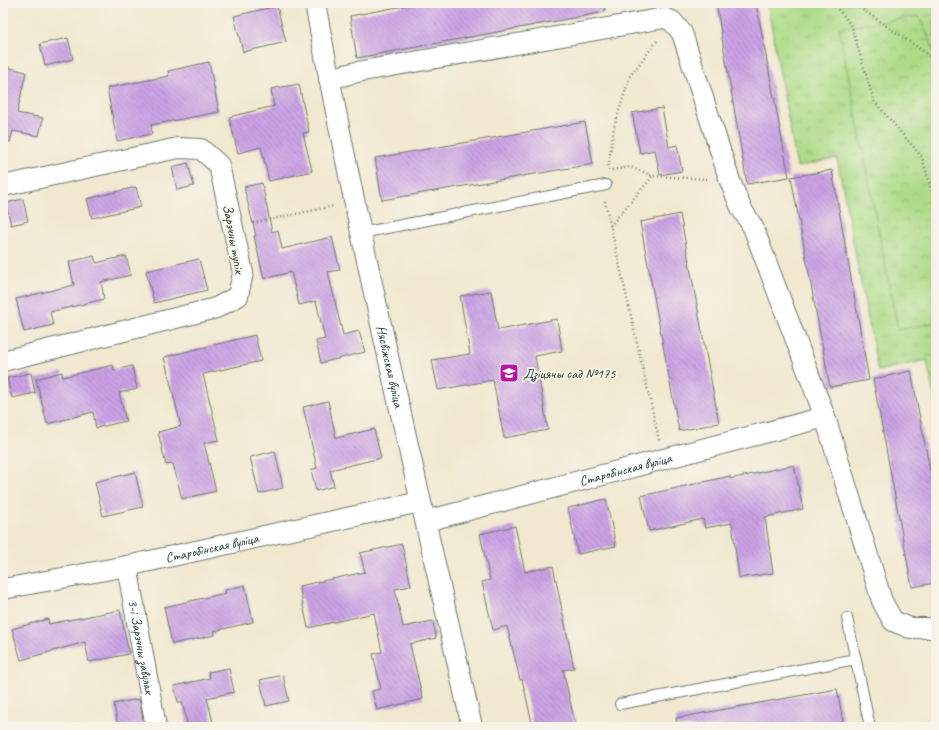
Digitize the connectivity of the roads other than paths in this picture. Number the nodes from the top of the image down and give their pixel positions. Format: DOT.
graph roads {
  1 [pos="315,3"];
  2 [pos="329,79"];
  3 [pos="606,185"];
  4 [pos="3,186"];
  5 [pos="361,233"];
  6 [pos="3,361"];
  7 [pos="825,417"];
  8 [pos="420,502"];
  9 [pos="426,521"];
  10 [pos="127,566"];
  11 [pos="3,589"];
  12 [pos="847,618"];
  13 [pos="936,629"];
  14 [pos="856,659"];
  15 [pos="620,704"];
  16 [pos="156,727"];
  17 [pos="472,727"];
  18 [pos="870,727"];
  1 -- 2 [label="street, Нясвіжская вуліца"];
  2 -- 5 [label="street, Нясвіжская вуліца"];
  2 -- 7 [label="street"];
  3 -- 5 [label="lane"];
  4 -- 6 [label="street, Зарэчны тупік"];
  5 -- 8 [label="street, Нясвіжская вуліца"];
  7 -- 9 [label="street, Старобінская вуліца"];
  7 -- 13 [label="street"];
  8 -- 9 [label="street, Нясвіжская вуліца"];
  8 -- 10 [label="street, Старобінская вуліца"];
  9 -- 17 [label="street, Нясвіжская вуліца"];
  10 -- 11 [label="street, Старобінская вуліца"];
  10 -- 16 [label="street, 3-і Зарэчны завулак"];
  12 -- 14 [label="lane"];
  14 -- 15 [label="lane"];
  14 -- 18 [label="lane"];
}
